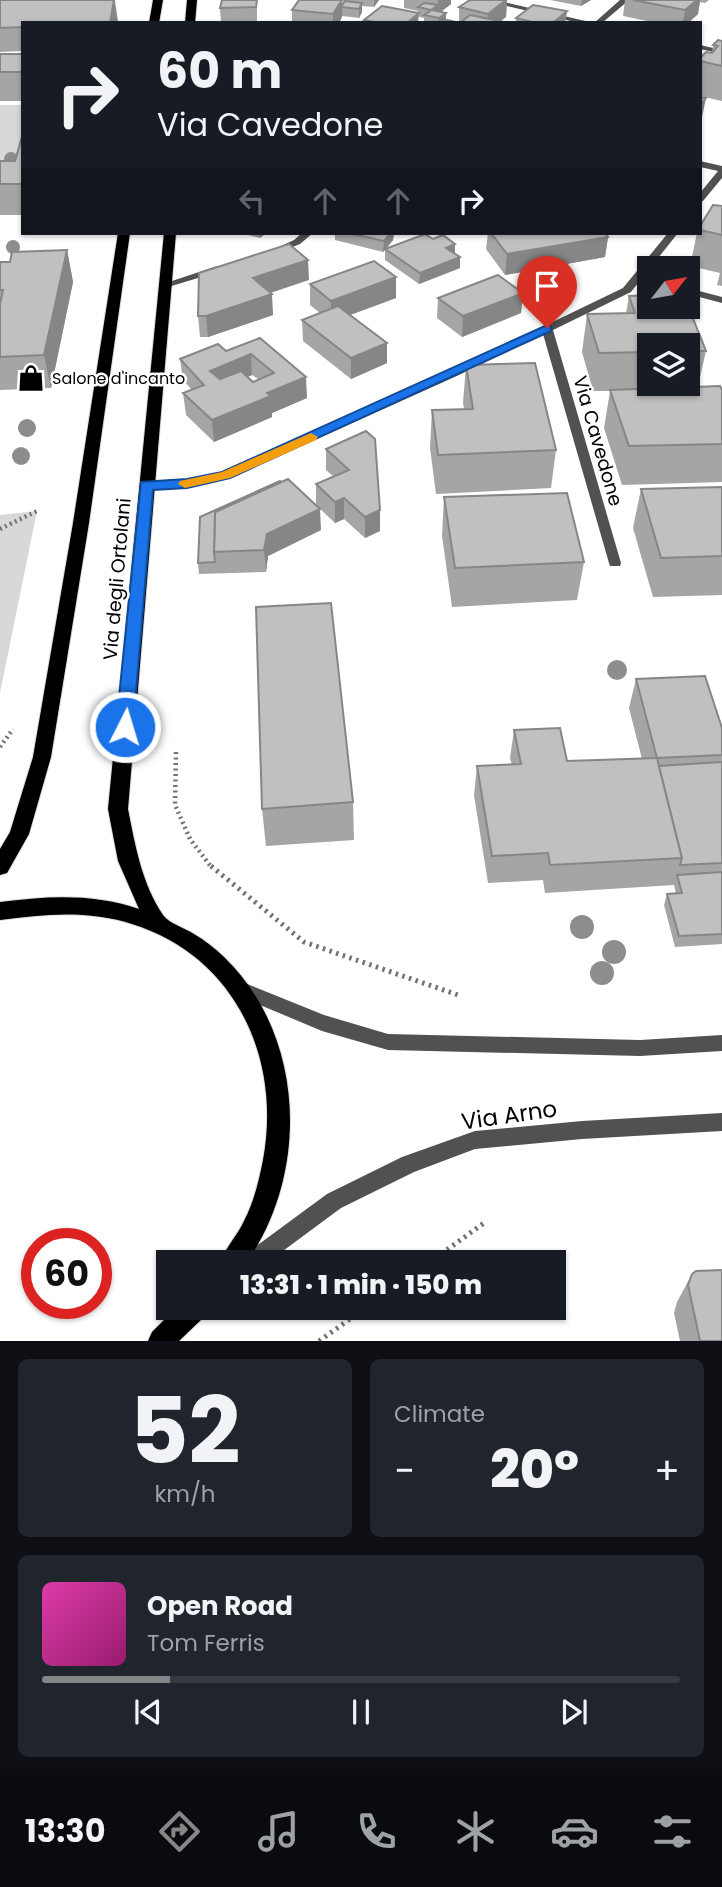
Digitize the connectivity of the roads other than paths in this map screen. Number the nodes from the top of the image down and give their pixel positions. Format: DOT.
graph roads {
  1 [pos="158,0"];
  2 [pos="192,0"];
  3 [pos="485,0"];
  4 [pos="625,0"];
  5 [pos="154,21"];
  6 [pos="190,21"];
  7 [pos="581,21"];
  8 [pos="599,21"];
  9 [pos="702,47"];
  10 [pos="722,52"];
  11 [pos="702,165"];
  12 [pos="722,170"];
  13 [pos="702,196"];
  14 [pos="124,235"];
  15 [pos="170,235"];
  16 [pos="306,235"];
  17 [pos="671,235"];
  18 [pos="257,257"];
  19 [pos="231,265"];
  20 [pos="636,278"];
  21 [pos="165,285"];
  22 [pos="700,294"];
  23 [pos="722,300"];
  24 [pos="547,328"];
  25 [pos="146,485"];
  26 [pos="615,563"];
  27 [pos="0,867"];
  28 [pos="0,911"];
  29 [pos="156,923"];
  30 [pos="240,989"];
  31 [pos="722,1043"];
  32 [pos="722,1122"];
  33 [pos="239,1250"];
  34 [pos="267,1250"];
  35 [pos="183,1320"];
  36 [pos="161,1341"];
  1 -- 5 [label="main road"];
  2 -- 6 [label="main road"];
  3 -- 7 [label="street"];
  4 -- 8 [label="street"];
  9 -- 10 [label="street"];
  11 -- 12 [label="street"];
  12 -- 13 [label="street"];
  14 -- 27 [label="main road, Via degli Ortolani"];
  15 -- 21 [label="main road, Via degli Ortolani"];
  16 -- 18 [label="street"];
  17 -- 20 [label="street"];
  19 -- 21 [label="street"];
  20 -- 24 [label="street"];
  21 -- 25 [label="main road, Via degli Ortolani"];
  22 -- 23 [label="street"];
  24 -- 25 [label="street"];
  24 -- 26 [label="street, Via Cavedone"];
  25 -- 29 [label="main road, Via degli Ortolani"];
  28 -- 29 [label="main road"];
  29 -- 30 [label="main road"];
  30 -- 31 [label="street"];
  30 -- 33 [label="main road"];
  32 -- 34 [label="street, Via Arno"];
  35 -- 36 [label="main road"];
}
